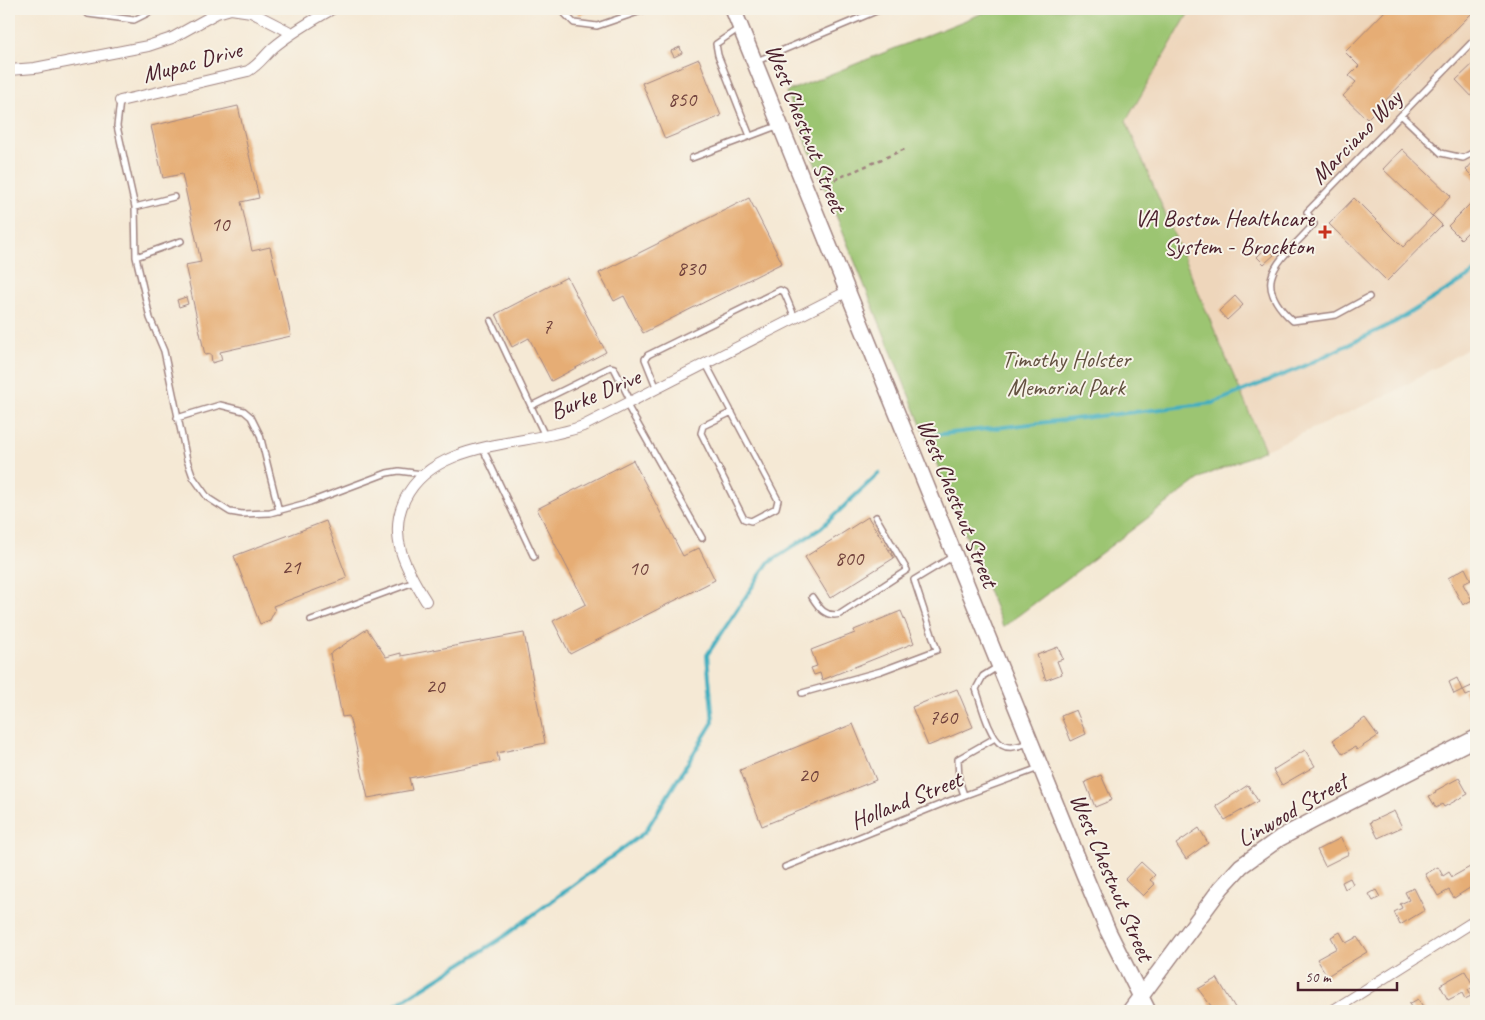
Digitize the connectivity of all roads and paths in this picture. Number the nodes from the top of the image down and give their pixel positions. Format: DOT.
graph roads {
  1 [pos="85,9"];
  2 [pos="156,9"];
  3 [pos="332,9"];
  4 [pos="560,9"];
  5 [pos="647,9"];
  6 [pos="733,9"];
  7 [pos="881,9"];
  8 [pos="740,28"];
  9 [pos="292,33"];
  10 [pos="1476,38"];
  11 [pos="754,62"];
  12 [pos="9,70"];
  13 [pos="120,100"];
  14 [pos="1401,115"];
  15 [pos="780,124"];
  16 [pos="750,136"];
  17 [pos="905,149"];
  18 [pos="1476,151"];
  19 [pos="692,158"];
  20 [pos="808,192"];
  21 [pos="174,197"];
  22 [pos="135,207"];
  23 [pos="181,241"];
  24 [pos="136,257"];
  25 [pos="848,291"];
  26 [pos="1369,297"];
  27 [pos="795,318"];
  28 [pos="490,321"];
  29 [pos="706,364"];
  30 [pos="657,389"];
  31 [pos="629,403"];
  32 [pos="531,406"];
  33 [pos="732,412"];
  34 [pos="178,418"];
  35 [pos="545,436"];
  36 [pos="483,449"];
  37 [pos="423,475"];
  38 [pos="279,511"];
  39 [pos="876,517"];
  40 [pos="702,538"];
  41 [pos="955,555"];
  42 [pos="534,557"];
  43 [pos="907,570"];
  44 [pos="914,580"];
  45 [pos="414,582"];
  46 [pos="812,597"];
  47 [pos="426,602"];
  48 [pos="311,620"];
  49 [pos="1000,666"];
  50 [pos="802,693"];
  51 [pos="995,738"];
  52 [pos="1476,738"];
  53 [pos="1030,742"];
  54 [pos="1041,768"];
  55 [pos="964,795"];
  56 [pos="785,867"];
  57 [pos="1476,920"];
  58 [pos="1145,1005"];
  59 [pos="1130,1011"];
  60 [pos="1332,1011"];
  1 -- 2 [label="lane"];
  3 -- 9 [label="street, Mupac Drive"];
  4 -- 5 [label="lane"];
  6 -- 8 [label="main road, West Chestnut Street"];
  7 -- 11 [label="lane"];
  8 -- 11 [label="main road, West Chestnut Street"];
  8 -- 16 [label="lane"];
  9 -- 12 [label="street"];
  9 -- 13 [label="street, Mupac Drive"];
  10 -- 14 [label="lane, Marciano Way"];
  11 -- 15 [label="main road, West Chestnut Street"];
  13 -- 22 [label="lane"];
  14 -- 18 [label="lane"];
  14 -- 26 [label="lane, Marciano Way"];
  15 -- 16 [label="lane"];
  15 -- 20 [label="main road, West Chestnut Street"];
  16 -- 19 [label="lane"];
  17 -- 20 [label="path"];
  20 -- 25 [label="main road, West Chestnut Street"];
  21 -- 22 [label="lane"];
  22 -- 24 [label="lane"];
  23 -- 24 [label="lane"];
  24 -- 34 [label="lane"];
  25 -- 27 [label="street, Burke Drive"];
  25 -- 41 [label="main road, West Chestnut Street"];
  27 -- 29 [label="street, Burke Drive"];
  27 -- 30 [label="lane"];
  28 -- 32 [label="lane"];
  29 -- 30 [label="street, Burke Drive"];
  29 -- 33 [label="lane"];
  30 -- 31 [label="street, Burke Drive"];
  31 -- 32 [label="lane"];
  31 -- 35 [label="street, Burke Drive"];
  31 -- 40 [label="lane"];
  32 -- 35 [label="lane"];
  33 -- 33 [label="lane"];
  34 -- 38 [label="lane"];
  34 -- 38 [label="lane"];
  35 -- 36 [label="street, Burke Drive"];
  36 -- 37 [label="street, Burke Drive"];
  36 -- 42 [label="lane"];
  37 -- 38 [label="lane"];
  37 -- 45 [label="street, Burke Drive"];
  39 -- 43 [label="lane"];
  41 -- 44 [label="lane"];
  41 -- 49 [label="main road, West Chestnut Street"];
  43 -- 44 [label="lane"];
  43 -- 46 [label="lane"];
  44 -- 50 [label="lane"];
  45 -- 47 [label="street, Burke Drive"];
  45 -- 48 [label="lane"];
  49 -- 51 [label="lane"];
  49 -- 53 [label="main road, West Chestnut Street"];
  51 -- 53 [label="lane"];
  51 -- 55 [label="lane"];
  52 -- 58 [label="main road, Linwood Street"];
  53 -- 54 [label="main road, West Chestnut Street"];
  54 -- 55 [label="lane, Holland Street"];
  54 -- 58 [label="main road, West Chestnut Street"];
  55 -- 56 [label="lane, Holland Street"];
  57 -- 60 [label="street"];
  58 -- 59 [label="main road, Linwood Street"];
}
